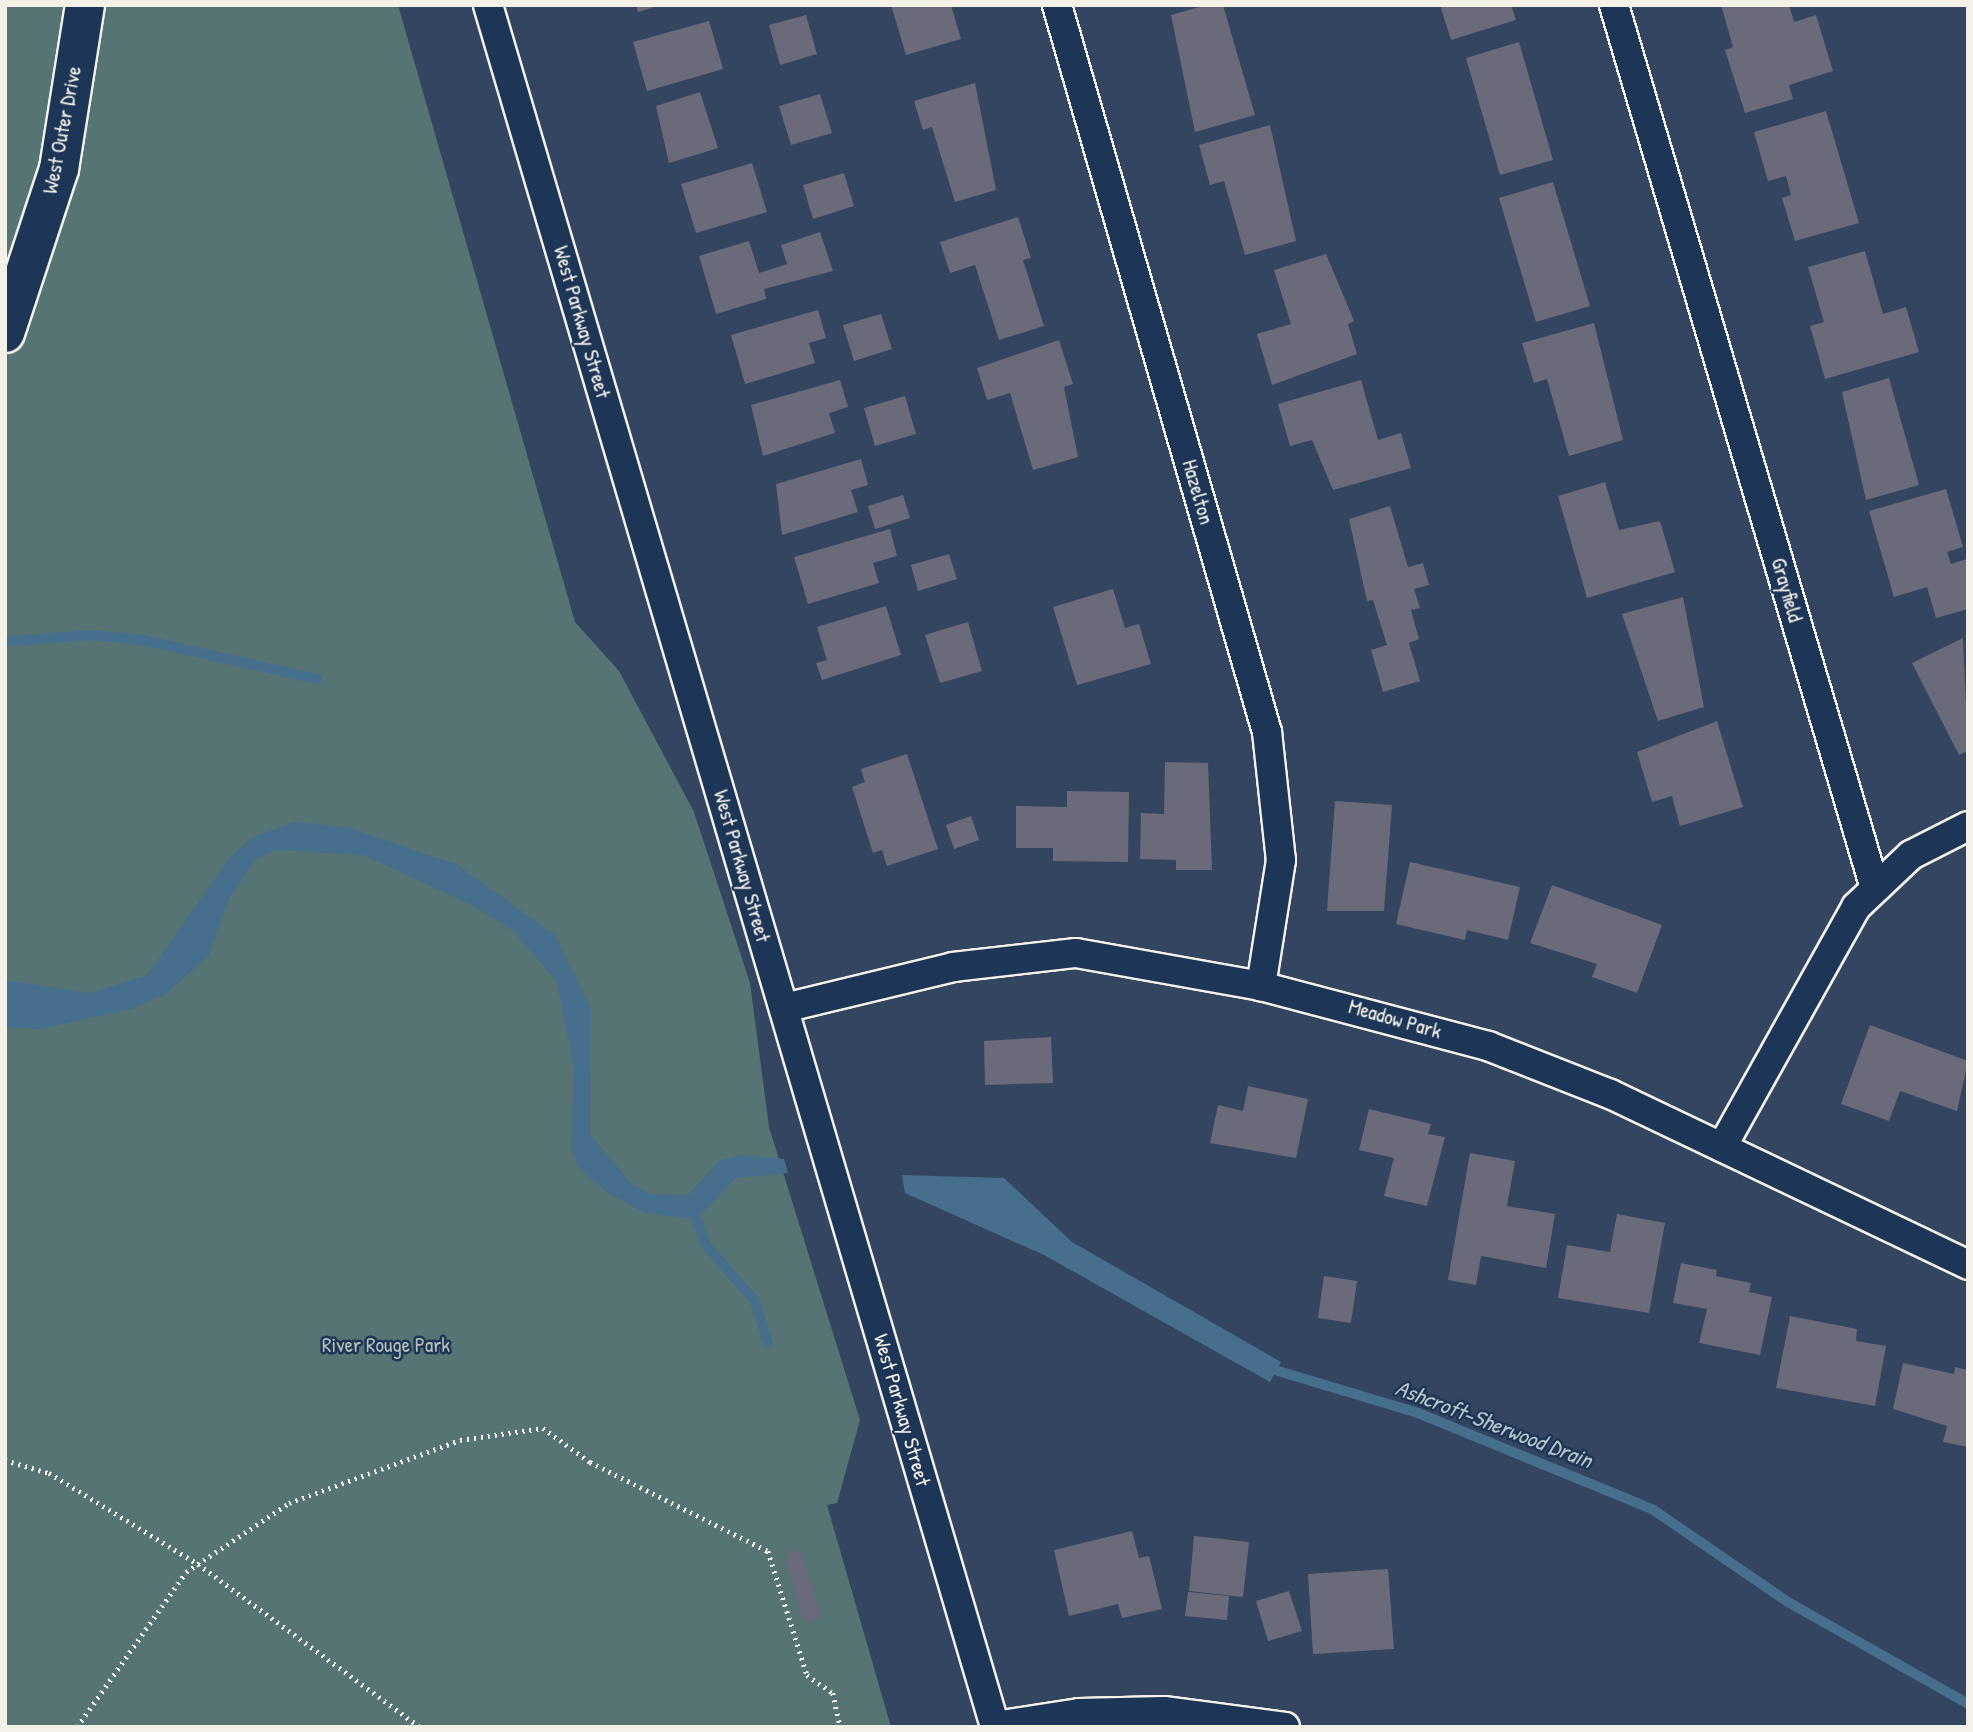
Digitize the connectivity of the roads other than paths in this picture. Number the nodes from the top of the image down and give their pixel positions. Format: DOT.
graph roads {
  1 [pos="85,5"];
  2 [pos="488,5"];
  3 [pos="1057,5"];
  4 [pos="1614,5"];
  5 [pos="5,333"];
  6 [pos="1968,825"];
  7 [pos="1874,885"];
  8 [pos="1261,986"];
  9 [pos="784,1009"];
  10 [pos="1722,1147"];
  11 [pos="1968,1265"];
  12 [pos="995,1726"];
  13 [pos="1285,1727"];
  1 -- 5 [label="main road, West Outer Drive"];
  2 -- 9 [label="street, West Parkway Street"];
  3 -- 8 [label="street, Hazelton"];
  4 -- 7 [label="street, Grayfield"];
  6 -- 7 [label="street"];
  7 -- 10 [label="street"];
  8 -- 9 [label="street, Meadow Park"];
  8 -- 10 [label="street, Meadow Park"];
  9 -- 12 [label="street, West Parkway Street"];
  10 -- 11 [label="street, Meadow Park"];
  12 -- 13 [label="street"];
}
